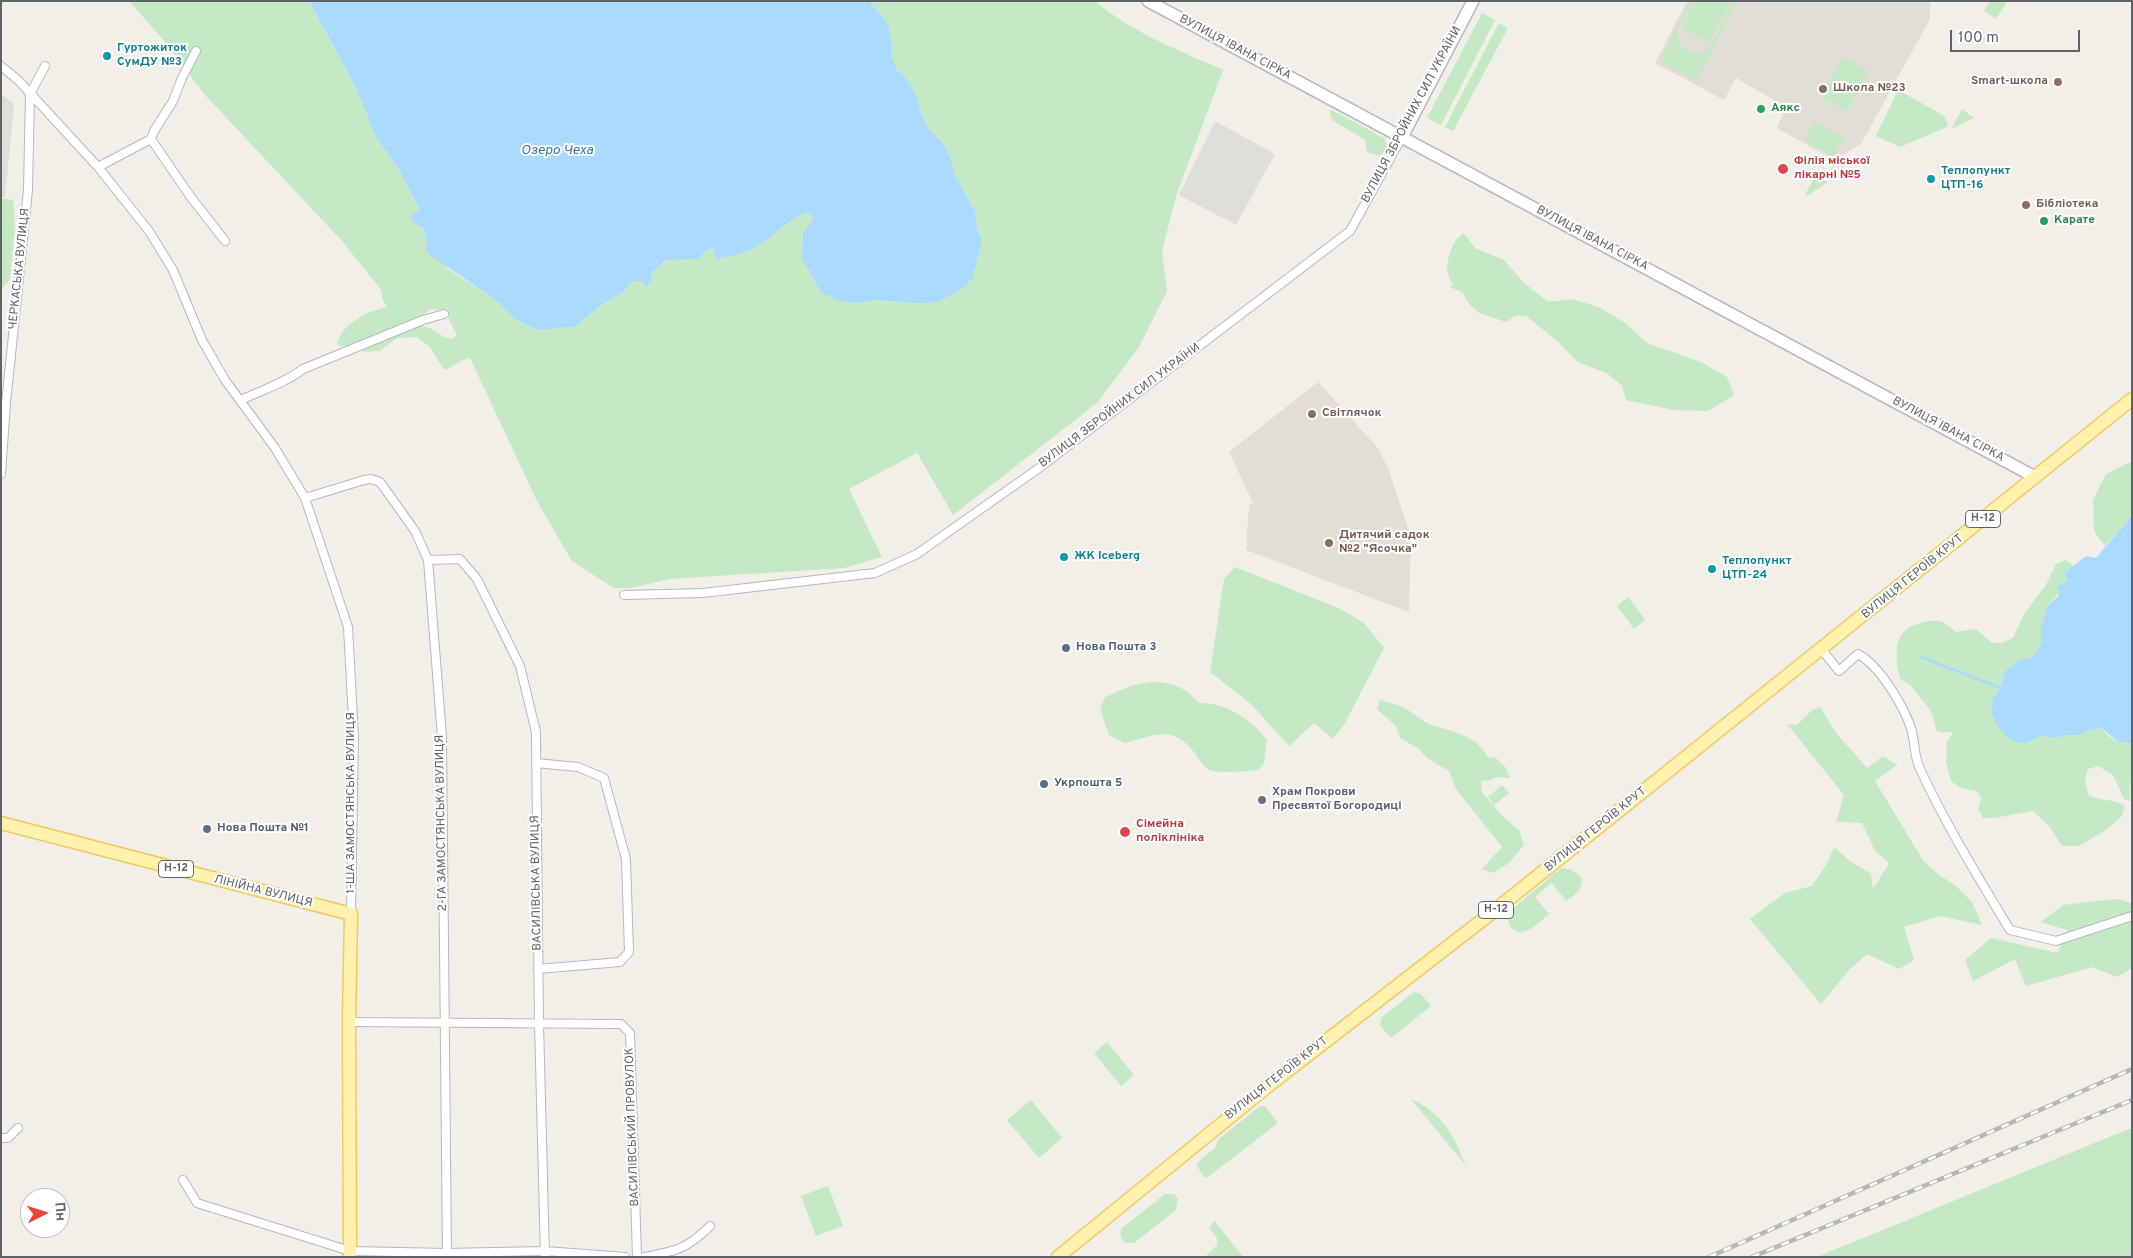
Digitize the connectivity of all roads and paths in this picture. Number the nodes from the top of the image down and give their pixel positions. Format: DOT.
graph roads {
  1 [pos="1148,1"];
  2 [pos="1473,1"];
  3 [pos="196,51"];
  4 [pos="1,66"];
  5 [pos="45,66"];
  6 [pos="30,94"];
  7 [pos="1402,137"];
  8 [pos="151,140"];
  9 [pos="98,167"];
  10 [pos="225,241"];
  11 [pos="444,314"];
  12 [pos="2132,399"];
  13 [pos="241,400"];
  14 [pos="1,474"];
  15 [pos="2035,477"];
  16 [pos="304,498"];
  17 [pos="428,560"];
  18 [pos="624,596"];
  19 [pos="1822,650"];
  20 [pos="536,763"];
  21 [pos="1,823"];
  22 [pos="351,914"];
  23 [pos="2132,916"];
  24 [pos="538,969"];
  25 [pos="349,1022"];
  26 [pos="445,1022"];
  27 [pos="539,1023"];
  28 [pos="18,1128"];
  29 [pos="1,1138"];
  30 [pos="183,1180"];
  31 [pos="710,1226"];
  32 [pos="350,1254"];
  33 [pos="545,1254"];
  34 [pos="447,1255"];
  35 [pos="625,1257"];
  36 [pos="637,1257"];
  37 [pos="644,1257"];
  38 [pos="1058,1257"];
  1 -- 7 [label="street, ВУЛИЦЯ ІВАНА СІРКА"];
  2 -- 7 [label="street, ВУЛИЦЯ ЗБРОЙНИХ СИЛ УКРАЇНИ"];
  3 -- 8 [label="street"];
  4 -- 6 [label="street, 1-ША ЗАМОСТЯНСЬКА ВУЛИЦЯ"];
  5 -- 6 [label="street"];
  6 -- 9 [label="street, 1-ША ЗАМОСТЯНСЬКА ВУЛИЦЯ"];
  6 -- 14 [label="street, ЧЕРКАСЬКА ВУЛИЦЯ"];
  7 -- 15 [label="street, ВУЛИЦЯ ІВАНА СІРКА"];
  7 -- 18 [label="street, ВУЛИЦЯ ЗБРОЙНИХ СИЛ УКРАЇНИ"];
  8 -- 9 [label="street"];
  8 -- 10 [label="street"];
  9 -- 13 [label="street, 1-ША ЗАМОСТЯНСЬКА ВУЛИЦЯ"];
  11 -- 13 [label="street"];
  12 -- 15 [label="main road, ВУЛИЦЯ ГЕРОЇВ КРУТ / Н-12"];
  13 -- 16 [label="street, 1-ША ЗАМОСТЯНСЬКА ВУЛИЦЯ"];
  15 -- 19 [label="main road, ВУЛИЦЯ ГЕРОЇВ КРУТ / Н-12"];
  16 -- 17 [label="street, 2-ГА ЗАМОСТЯНСЬКА ВУЛИЦЯ"];
  16 -- 22 [label="street, 1-ША ЗАМОСТЯНСЬКА ВУЛИЦЯ"];
  17 -- 20 [label="street, ВАСИЛІВСЬКА ВУЛИЦЯ"];
  17 -- 26 [label="street, 2-ГА ЗАМОСТЯНСЬКА ВУЛИЦЯ"];
  19 -- 23 [label="street"];
  19 -- 38 [label="main road, ВУЛИЦЯ ГЕРОЇВ КРУТ / Н-12"];
  20 -- 24 [label="street, ВАСИЛІВСЬКА ВУЛИЦЯ"];
  20 -- 24 [label="street"];
  21 -- 22 [label="main road, ЛІНІЙНА ВУЛИЦЯ / Н-12"];
  22 -- 25 [label="main road, 1-ША ЗАМОСТЯНСЬКА ВУЛИЦЯ"];
  24 -- 27 [label="street, ВАСИЛІВСЬКА ВУЛИЦЯ"];
  25 -- 26 [label="street, ВАСИЛІВСЬКИЙ ПРОВУЛОК"];
  25 -- 32 [label="main road, 1-ША ЗАМОСТЯНСЬКА ВУЛИЦЯ"];
  26 -- 27 [label="street, ВАСИЛІВСЬКИЙ ПРОВУЛОК"];
  26 -- 34 [label="street, 2-ГА ЗАМОСТЯНСЬКА ВУЛИЦЯ"];
  27 -- 33 [label="street, ВАСИЛІВСЬКА ВУЛИЦЯ"];
  27 -- 36 [label="street, ВАСИЛІВСЬКИЙ ПРОВУЛОК"];
  28 -- 29 [label="street"];
  30 -- 32 [label="street"];
  31 -- 37 [label="street"];
  32 -- 34 [label="street"];
  33 -- 34 [label="street"];
  33 -- 35 [label="street"];
}
